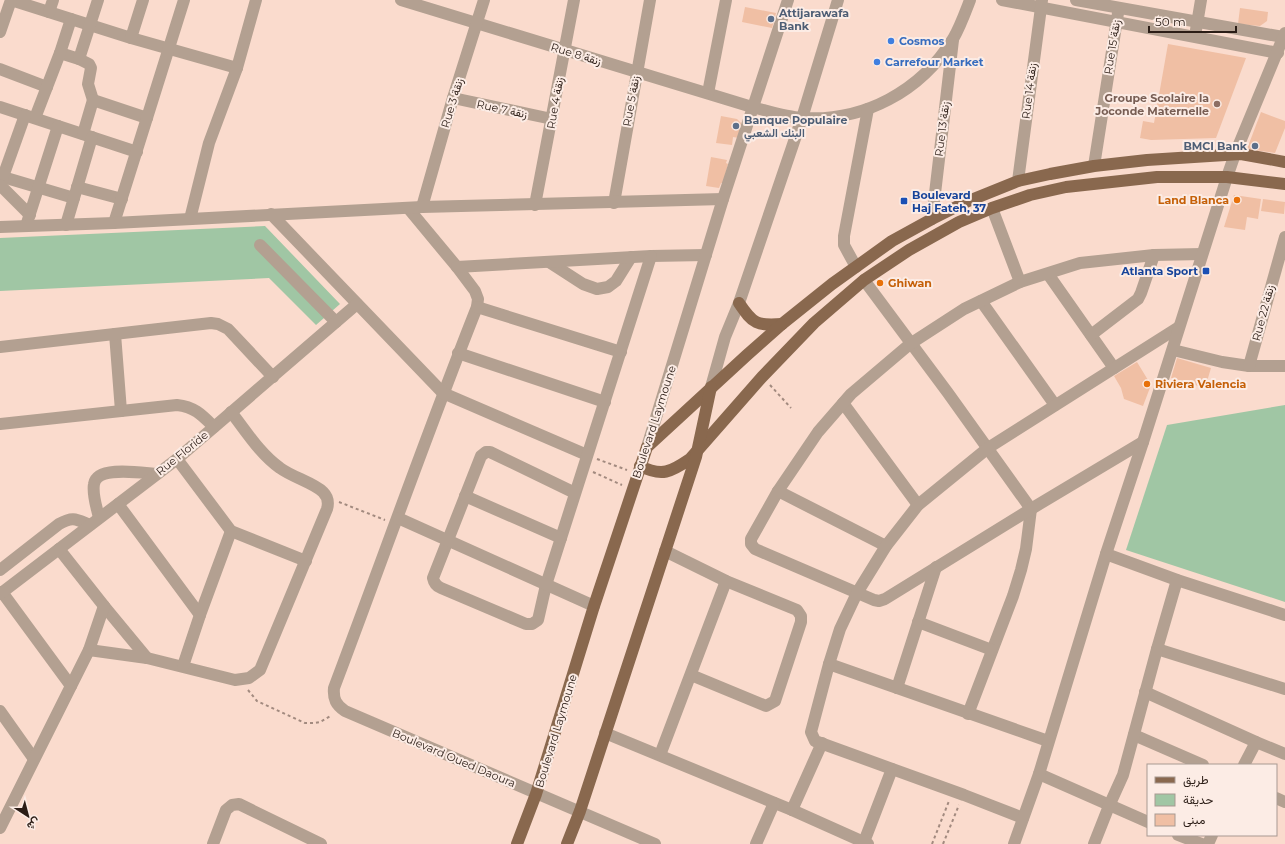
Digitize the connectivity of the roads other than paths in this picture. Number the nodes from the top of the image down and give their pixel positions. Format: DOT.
graph roads {
  1 [pos="11,0"];
  2 [pos="53,0"];
  3 [pos="98,0"];
  4 [pos="143,0"];
  5 [pos="184,0"];
  6 [pos="256,0"];
  7 [pos="401,0"];
  8 [pos="484,0"];
  9 [pos="574,0"];
  10 [pos="650,0"];
  11 [pos="726,0"];
  12 [pos="788,0"];
  13 [pos="838,0"];
  14 [pos="970,0"];
  15 [pos="1002,0"];
  16 [pos="1076,0"];
  17 [pos="1201,0"];
  18 [pos="1041,3"];
  19 [pos="1120,4"];
  20 [pos="49,12"];
  21 [pos="71,19"];
  22 [pos="1116,21"];
  23 [pos="1197,23"];
  24 [pos="477,24"];
  25 [pos="90,26"];
  26 [pos="0,32"];
  27 [pos="1284,35"];
  28 [pos="1194,37"];
  29 [pos="131,38"];
  30 [pos="953,38"];
  31 [pos="169,49"];
  32 [pos="564,50"];
  33 [pos="60,53"];
  34 [pos="1278,53"];
  35 [pos="79,58"];
  36 [pos="237,68"];
  37 [pos="0,69"];
  38 [pos="636,72"];
  39 [pos="46,87"];
  40 [pos="708,93"];
  41 [pos="453,98"];
  42 [pos="93,100"];
  43 [pos="0,107"];
  44 [pos="752,107"];
  45 [pos="868,109"];
  46 [pos="30,116"];
  47 [pos="147,118"];
  48 [pos="802,118"];
  49 [pos="552,119"];
  50 [pos="58,126"];
  51 [pos="87,135"];
  52 [pos="137,152"];
  53 [pos="1235,154"];
  54 [pos="1285,162"];
  55 [pos="1094,166"];
  56 [pos="1227,177"];
  57 [pos="1018,181"];
  58 [pos="1,182"];
  59 [pos="1285,184"];
  60 [pos="39,187"];
  61 [pos="76,193"];
  62 [pos="122,199"];
  63 [pos="723,199"];
  64 [pos="614,203"];
  65 [pos="535,205"];
  66 [pos="422,207"];
  67 [pos="408,208"];
  68 [pos="992,208"];
  69 [pos="271,214"];
  70 [pos="190,219"];
  71 [pos="932,219"];
  72 [pos="28,221"];
  73 [pos="114,223"];
  74 [pos="66,225"];
  75 [pos="0,227"];
  76 [pos="1285,237"];
  77 [pos="260,245"];
  78 [pos="1202,254"];
  79 [pos="706,255"];
  80 [pos="1154,255"];
  81 [pos="651,256"];
  82 [pos="631,257"];
  83 [pos="549,262"];
  84 [pos="1281,263"];
  85 [pos="457,267"];
  86 [pos="856,267"];
  87 [pos="1048,274"];
  88 [pos="864,280"];
  89 [pos="1020,282"];
  90 [pos="981,301"];
  91 [pos="739,303"];
  92 [pos="357,304"];
  93 [pos="477,307"];
  94 [pos="336,322"];
  95 [pos="782,324"];
  96 [pos="1179,327"];
  97 [pos="115,334"];
  98 [pos="1091,335"];
  99 [pos="910,344"];
  100 [pos="0,347"];
  101 [pos="1173,350"];
  102 [pos="621,352"];
  103 [pos="458,353"];
  104 [pos="1249,366"];
  105 [pos="1285,366"];
  106 [pos="1114,368"];
  107 [pos="273,377"];
  108 [pos="712,387"];
  109 [pos="443,393"];
  110 [pos="605,402"];
  111 [pos="843,402"];
  112 [pos="1055,405"];
  113 [pos="121,411"];
  114 [pos="231,412"];
  115 [pos="0,424"];
  116 [pos="214,427"];
  117 [pos="1143,442"];
  118 [pos="647,447"];
  119 [pos="988,448"];
  120 [pos="699,449"];
  121 [pos="587,455"];
  122 [pos="176,459"];
  123 [pos="639,470"];
  124 [pos="157,474"];
  125 [pos="778,491"];
  126 [pos="575,493"];
  127 [pos="465,496"];
  128 [pos="118,504"];
  129 [pos="918,504"];
  130 [pos="1031,509"];
  131 [pos="396,521"];
  132 [pos="94,522"];
  133 [pos="231,531"];
  134 [pos="561,538"];
  135 [pos="448,540"];
  136 [pos="886,546"];
  137 [pos="59,549"];
  138 [pos="665,551"];
  139 [pos="1106,554"];
  140 [pos="306,561"];
  141 [pos="936,567"];
  142 [pos="0,570"];
  143 [pos="1177,580"];
  144 [pos="726,581"];
  145 [pos="546,585"];
  146 [pos="1,593"];
  147 [pos="857,593"];
  148 [pos="104,606"];
  149 [pos="594,606"];
  150 [pos="200,615"];
  151 [pos="1285,615"];
  152 [pos="918,622"];
  153 [pos="1157,649"];
  154 [pos="89,650"];
  155 [pos="992,650"];
  156 [pos="147,658"];
  157 [pos="829,664"];
  158 [pos="183,666"];
  159 [pos="691,675"];
  160 [pos="71,686"];
  161 [pos="897,688"];
  162 [pos="1285,689"];
  163 [pos="1145,692"];
  164 [pos="0,711"];
  165 [pos="968,714"];
  166 [pos="605,733"];
  167 [pos="1134,735"];
  168 [pos="1048,742"];
  169 [pos="1256,742"];
  170 [pos="822,743"];
  171 [pos="1285,754"];
  172 [pos="660,755"];
  173 [pos="34,759"];
  174 [pos="1201,764"];
  175 [pos="1245,764"];
  176 [pos="892,769"];
  177 [pos="1038,774"];
  178 [pos="536,794"];
  179 [pos="774,803"];
  180 [pos="1109,806"];
  181 [pos="792,810"];
  182 [pos="580,811"];
  183 [pos="1023,818"];
  184 [pos="1147,822"];
  185 [pos="0,828"];
  186 [pos="1181,836"];
  187 [pos="845,839"];
  188 [pos="316,843"];
  189 [pos="866,843"];
  190 [pos="213,844"];
  191 [pos="517,844"];
  192 [pos="567,844"];
  193 [pos="655,844"];
  194 [pos="756,844"];
  195 [pos="1014,844"];
  196 [pos="1094,844"];
  197 [pos="1202,844"];
  1 -- 20 [label="street"];
  1 -- 26 [label="street"];
  2 -- 20 [label="street"];
  3 -- 25 [label="street"];
  4 -- 29 [label="street"];
  5 -- 31 [label="street"];
  6 -- 36 [label="street"];
  7 -- 24 [label="street, Rue 8 زنقة"];
  8 -- 24 [label="street, Rue 3 زنقة"];
  9 -- 32 [label="street, Rue 4 زنقة"];
  10 -- 38 [label="street, Rue 5 زنقة"];
  11 -- 40 [label="street"];
  12 -- 44 [label="street, Boulevard Laymoune"];
  13 -- 48 [label="street"];
  14 -- 30 [label="street"];
  15 -- 18 [label="street"];
  16 -- 19 [label="street"];
  17 -- 23 [label="street"];
  18 -- 22 [label="street"];
  18 -- 57 [label="street, Rue 14 زنقة"];
  19 -- 22 [label="street, Rue 15 زنقة"];
  19 -- 23 [label="street"];
  20 -- 21 [label="street"];
  21 -- 25 [label="street"];
  21 -- 33 [label="street"];
  22 -- 28 [label="street"];
  22 -- 55 [label="street, Rue 15 زنقة"];
  23 -- 27 [label="street"];
  23 -- 28 [label="street"];
  24 -- 32 [label="street, Rue 8 زنقة"];
  24 -- 41 [label="street, Rue 3 زنقة"];
  25 -- 29 [label="street"];
  25 -- 35 [label="street"];
  27 -- 34 [label="street"];
  28 -- 34 [label="street"];
  29 -- 31 [label="street"];
  30 -- 45 [label="street, Rue 8 زنقة"];
  30 -- 71 [label="street, Rue 13 زنقة"];
  31 -- 36 [label="street"];
  31 -- 47 [label="street"];
  32 -- 38 [label="street, Rue 8 زنقة"];
  32 -- 49 [label="street, Rue 4 زنقة"];
  33 -- 35 [label="street"];
  33 -- 39 [label="street"];
  34 -- 53 [label="street"];
  35 -- 42 [label="street"];
  36 -- 70 [label="street"];
  37 -- 39 [label="street"];
  38 -- 40 [label="street, Rue 8 زنقة"];
  38 -- 64 [label="street, Rue 5 زنقة"];
  39 -- 46 [label="street"];
  40 -- 44 [label="street, Rue 8 زنقة"];
  41 -- 49 [label="street, Rue 7 زنقة"];
  41 -- 66 [label="street, Rue 3 زنقة"];
  42 -- 47 [label="street"];
  42 -- 51 [label="street"];
  43 -- 46 [label="street"];
  44 -- 48 [label="street, Rue 8 زنقة"];
  44 -- 63 [label="street, Boulevard Laymoune"];
  45 -- 48 [label="street, Rue 8 زنقة"];
  45 -- 86 [label="street"];
  46 -- 50 [label="street"];
  46 -- 58 [label="street"];
  47 -- 52 [label="street"];
  48 -- 91 [label="street"];
  49 -- 65 [label="street, Rue 4 زنقة"];
  50 -- 51 [label="street"];
  50 -- 60 [label="street"];
  51 -- 52 [label="street"];
  51 -- 61 [label="street"];
  52 -- 62 [label="street"];
  53 -- 54 [label="main road"];
  53 -- 55 [label="main road"];
  53 -- 56 [label="street"];
  55 -- 57 [label="main road"];
  56 -- 59 [label="main road"];
  56 -- 68 [label="main road"];
  56 -- 78 [label="street"];
  57 -- 71 [label="main road"];
  58 -- 60 [label="street"];
  58 -- 72 [label="street"];
  60 -- 61 [label="street"];
  60 -- 72 [label="street"];
  61 -- 62 [label="street"];
  61 -- 74 [label="street"];
  62 -- 73 [label="street"];
  63 -- 64 [label="street"];
  63 -- 79 [label="street, Boulevard Laymoune"];
  64 -- 65 [label="street"];
  65 -- 66 [label="street"];
  66 -- 67 [label="street"];
  67 -- 69 [label="street"];
  67 -- 85 [label="street"];
  68 -- 88 [label="main road"];
  68 -- 89 [label="street"];
  69 -- 70 [label="street"];
  69 -- 92 [label="street"];
  70 -- 73 [label="street"];
  71 -- 86 [label="main road"];
  72 -- 74 [label="street"];
  72 -- 75 [label="street"];
  73 -- 74 [label="street"];
  76 -- 84 [label="street, Rue 22 زنقة"];
  77 -- 94 [label="street"];
  78 -- 80 [label="street"];
  78 -- 96 [label="street"];
  79 -- 81 [label="street"];
  79 -- 118 [label="street, Boulevard Laymoune"];
  80 -- 87 [label="street"];
  80 -- 98 [label="street"];
  81 -- 82 [label="street"];
  81 -- 102 [label="street"];
  82 -- 83 [label="street"];
  82 -- 83 [label="street"];
  83 -- 85 [label="street"];
  84 -- 104 [label="street, Rue 22 زنقة"];
  85 -- 93 [label="street"];
  86 -- 95 [label="main road"];
  87 -- 89 [label="street"];
  87 -- 98 [label="street"];
  88 -- 99 [label="street"];
  88 -- 120 [label="main road"];
  89 -- 90 [label="street"];
  90 -- 99 [label="street"];
  90 -- 112 [label="street"];
  91 -- 95 [label="main road"];
  91 -- 108 [label="street"];
  92 -- 94 [label="street, Rue Floride"];
  92 -- 109 [label="street"];
  93 -- 102 [label="street"];
  93 -- 103 [label="street"];
  94 -- 107 [label="street, Rue Floride"];
  95 -- 108 [label="main road"];
  96 -- 101 [label="street"];
  96 -- 106 [label="street"];
  97 -- 100 [label="street"];
  97 -- 107 [label="street"];
  97 -- 113 [label="street"];
  98 -- 106 [label="street"];
  99 -- 111 [label="street"];
  99 -- 119 [label="street"];
  101 -- 104 [label="street"];
  101 -- 117 [label="street"];
  102 -- 110 [label="street"];
  103 -- 109 [label="street"];
  103 -- 110 [label="street"];
  104 -- 105 [label="street"];
  106 -- 112 [label="street"];
  107 -- 114 [label="street, Rue Floride"];
  108 -- 118 [label="main road"];
  108 -- 120 [label="main road"];
  109 -- 121 [label="street"];
  109 -- 131 [label="street"];
  110 -- 121 [label="street"];
  111 -- 125 [label="street"];
  111 -- 129 [label="street"];
  112 -- 119 [label="street"];
  113 -- 115 [label="street"];
  113 -- 116 [label="street"];
  114 -- 116 [label="street, Rue Floride"];
  114 -- 140 [label="street"];
  116 -- 122 [label="street, Rue Floride"];
  117 -- 130 [label="street"];
  117 -- 139 [label="street"];
  118 -- 123 [label="main road, Boulevard Laymoune"];
  119 -- 129 [label="street"];
  119 -- 130 [label="street"];
  120 -- 123 [label="main road"];
  120 -- 138 [label="main road"];
  121 -- 126 [label="street"];
  122 -- 124 [label="street, Rue Floride"];
  122 -- 133 [label="street"];
  123 -- 149 [label="main road, Boulevard Laymoune"];
  124 -- 128 [label="street, Rue Floride"];
  124 -- 132 [label="street"];
  125 -- 136 [label="street"];
  125 -- 147 [label="street"];
  126 -- 127 [label="street"];
  126 -- 134 [label="street"];
  127 -- 134 [label="street"];
  127 -- 135 [label="street"];
  128 -- 132 [label="street, Rue Floride"];
  128 -- 150 [label="street"];
  129 -- 136 [label="street"];
  130 -- 141 [label="street"];
  130 -- 155 [label="street"];
  131 -- 135 [label="street"];
  131 -- 178 [label="street, Boulevard Oued Daoura"];
  132 -- 137 [label="street, Rue Floride"];
  132 -- 142 [label="street"];
  133 -- 140 [label="street"];
  133 -- 150 [label="street"];
  134 -- 145 [label="street"];
  135 -- 145 [label="street"];
  135 -- 145 [label="street"];
  136 -- 147 [label="street"];
  137 -- 146 [label="street, Rue Floride"];
  137 -- 148 [label="street"];
  138 -- 144 [label="street"];
  138 -- 166 [label="main road"];
  139 -- 143 [label="street"];
  139 -- 168 [label="street"];
  140 -- 158 [label="street"];
  141 -- 147 [label="street"];
  141 -- 152 [label="street"];
  143 -- 151 [label="street"];
  143 -- 153 [label="street"];
  144 -- 159 [label="street"];
  144 -- 159 [label="street"];
  145 -- 149 [label="street"];
  146 -- 160 [label="street"];
  147 -- 157 [label="street"];
  148 -- 154 [label="street"];
  148 -- 156 [label="street"];
  149 -- 178 [label="main road, Boulevard Laymoune"];
  150 -- 158 [label="street"];
  152 -- 155 [label="street"];
  152 -- 161 [label="street"];
  153 -- 162 [label="street"];
  153 -- 163 [label="street"];
  154 -- 156 [label="street"];
  154 -- 160 [label="street"];
  155 -- 165 [label="street"];
  156 -- 158 [label="street"];
  157 -- 161 [label="street"];
  157 -- 170 [label="street"];
  159 -- 172 [label="street"];
  160 -- 173 [label="street"];
  161 -- 165 [label="street"];
  163 -- 167 [label="street"];
  163 -- 169 [label="street"];
  164 -- 173 [label="street"];
  165 -- 168 [label="street"];
  166 -- 172 [label="street"];
  166 -- 182 [label="main road"];
  167 -- 174 [label="street"];
  167 -- 180 [label="street"];
  168 -- 177 [label="street"];
  169 -- 171 [label="street"];
  169 -- 175 [label="street"];
  170 -- 176 [label="street"];
  170 -- 181 [label="street"];
  172 -- 179 [label="street"];
  173 -- 185 [label="street"];
  176 -- 183 [label="street"];
  176 -- 189 [label="street"];
  177 -- 180 [label="street"];
  177 -- 183 [label="street"];
  178 -- 182 [label="street, Boulevard Oued Daoura"];
  178 -- 191 [label="main road, Boulevard Laymoune"];
  179 -- 181 [label="street"];
  179 -- 194 [label="street"];
  180 -- 184 [label="street"];
  180 -- 196 [label="street"];
  181 -- 187 [label="street"];
  182 -- 192 [label="main road"];
  182 -- 193 [label="street, Boulevard Oued Daoura"];
  183 -- 195 [label="street"];
  186 -- 197 [label="street"];
  187 -- 189 [label="street"];
  188 -- 190 [label="street"];
}
